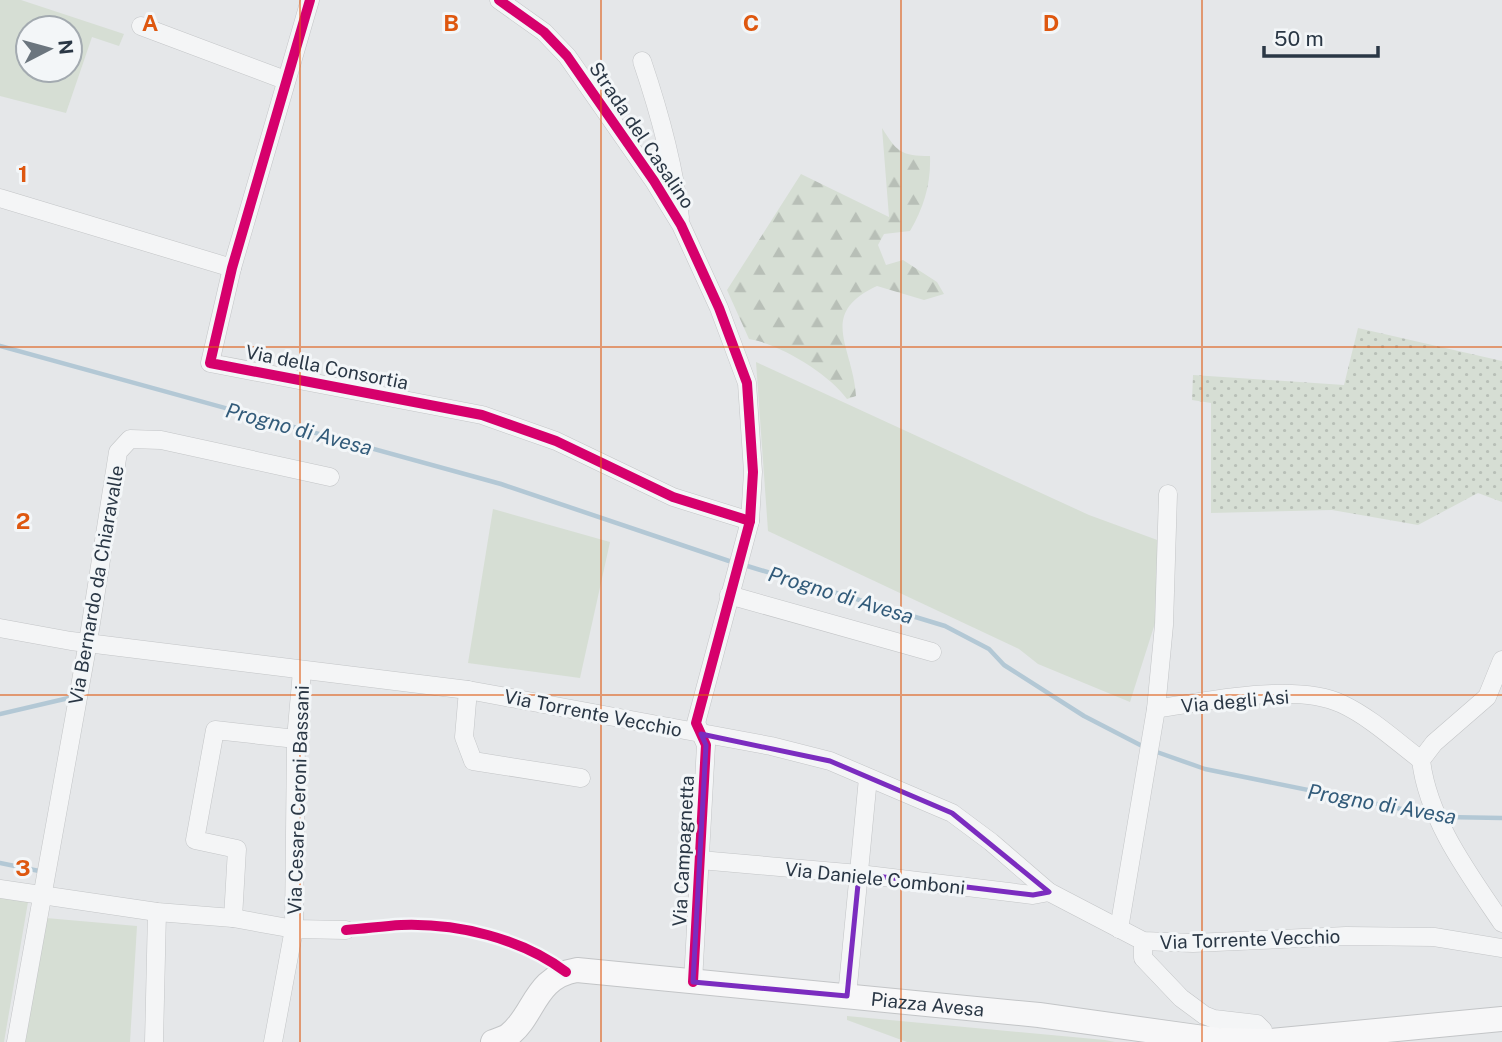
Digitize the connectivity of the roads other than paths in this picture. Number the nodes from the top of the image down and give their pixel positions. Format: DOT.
graph roads {
  1 [pos="310,0"];
  2 [pos="499,0"];
  3 [pos="141,26"];
  4 [pos="642,61"];
  5 [pos="285,80"];
  6 [pos="0,198"];
  7 [pos="681,225"];
  8 [pos="232,268"];
  9 [pos="330,478"];
  10 [pos="1168,494"];
  11 [pos="750,522"];
  12 [pos="729,595"];
  13 [pos="0,628"];
  14 [pos="88,642"];
  15 [pos="932,652"];
  16 [pos="1502,660"];
  17 [pos="302,671"];
  18 [pos="468,690"];
  19 [pos="1156,709"];
  20 [pos="698,728"];
  21 [pos="296,739"];
  22 [pos="1421,760"];
  23 [pos="580,778"];
  24 [pos="868,778"];
  25 [pos="700,860"];
  26 [pos="859,874"];
  27 [pos="0,888"];
  28 [pos="1049,892"];
  29 [pos="41,897"];
  30 [pos="157,912"];
  31 [pos="233,918"];
  32 [pos="1502,923"];
  33 [pos="295,929"];
  34 [pos="1119,929"];
  35 [pos="346,930"];
  36 [pos="1143,942"];
  37 [pos="1502,948"];
  38 [pos="693,982"];
  39 [pos="847,996"];
  40 [pos="1502,1019"];
  41 [pos="1161,1038"];
  42 [pos="505,1040"];
  43 [pos="1262,1041"];
  44 [pos="16,1042"];
  45 [pos="153,1042"];
  46 [pos="273,1042"];
  1 -- 5 [label="street, Via della Consortia"];
  2 -- 7 [label="street, Strada del Casalino"];
  3 -- 5 [label="street"];
  4 -- 7 [label="street, Strada del Casalino"];
  5 -- 8 [label="street, Via della Consortia"];
  6 -- 8 [label="street"];
  7 -- 11 [label="street, Strada del Casalino"];
  8 -- 11 [label="street, Via della Consortia"];
  9 -- 14 [label="street, Via Bernardo da Chiaravalle"];
  10 -- 19 [label="street, Via degli Asi"];
  11 -- 12 [label="street, Strada del Casalino"];
  12 -- 15 [label="street"];
  12 -- 20 [label="street, Strada del Casalino"];
  13 -- 14 [label="street, Via Torrente Vecchio"];
  14 -- 17 [label="street, Via Torrente Vecchio"];
  14 -- 29 [label="street, Via Bernardo da Chiaravalle"];
  16 -- 22 [label="street"];
  17 -- 18 [label="street, Via Torrente Vecchio"];
  17 -- 21 [label="street, Via Cesare Ceroni Bassani"];
  18 -- 20 [label="street, Via Torrente Vecchio"];
  18 -- 23 [label="street"];
  19 -- 22 [label="street, Via degli Asi"];
  19 -- 34 [label="street, Via degli Asi"];
  20 -- 24 [label="street, Via Torrente Vecchio"];
  20 -- 25 [label="street, Via Campagnetta"];
  21 -- 31 [label="street"];
  21 -- 33 [label="street, Via Cesare Ceroni Bassani"];
  22 -- 32 [label="street"];
  24 -- 26 [label="street"];
  24 -- 28 [label="street, Via Torrente Vecchio"];
  25 -- 26 [label="street, Via Daniele Comboni"];
  25 -- 38 [label="street, Via Campagnetta"];
  26 -- 28 [label="street, Via Daniele Comboni"];
  26 -- 39 [label="street"];
  27 -- 29 [label="street"];
  28 -- 34 [label="street, Via Torrente Vecchio"];
  29 -- 30 [label="street"];
  29 -- 44 [label="street, Via Bernardo da Chiaravalle"];
  30 -- 31 [label="street"];
  30 -- 45 [label="street"];
  31 -- 33 [label="street"];
  33 -- 35 [label="street"];
  33 -- 46 [label="street, Via Cesare Ceroni Bassani"];
  34 -- 36 [label="street, Via Torrente Vecchio"];
  36 -- 37 [label="street, Via Torrente Vecchio"];
  36 -- 43 [label="street"];
  38 -- 39 [label="street, Piazza Avesa"];
  38 -- 42 [label="street, Piazza Avesa"];
  39 -- 41 [label="street, Piazza Avesa"];
  40 -- 43 [label="street, Piazza Avesa"];
  41 -- 43 [label="street, Piazza Avesa"];
}
